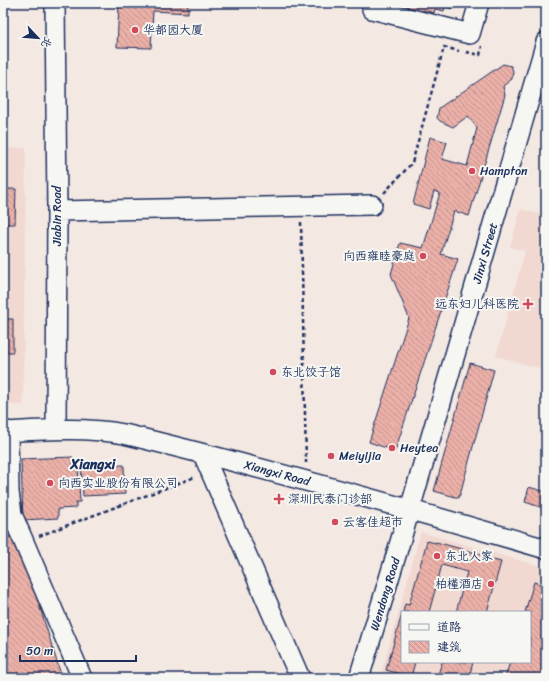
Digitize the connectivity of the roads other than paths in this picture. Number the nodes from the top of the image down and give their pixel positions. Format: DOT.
graph roads {
  1 [pos="55,3"];
  2 [pos="373,3"];
  3 [pos="479,3"];
  4 [pos="546,42"];
  5 [pos="372,205"];
  6 [pos="58,211"];
  7 [pos="56,429"];
  8 [pos="6,432"];
  9 [pos="207,462"];
  10 [pos="410,510"];
  11 [pos="7,515"];
  12 [pos="546,549"];
  13 [pos="82,678"];
  14 [pos="300,678"];
  15 [pos="359,678"];
  1 -- 6 [label="street, Jiabin Road"];
  2 -- 3 [label="street"];
  4 -- 10 [label="street, Jinxi Street"];
  5 -- 6 [label="street"];
  6 -- 7 [label="street, Jiabin Road"];
  7 -- 8 [label="street, Xiangxi Road"];
  7 -- 9 [label="street, Xiangxi Road"];
  8 -- 11 [label="street"];
  9 -- 10 [label="street, Xiangxi Road"];
  9 -- 14 [label="street"];
  10 -- 12 [label="street, Xiangxi Road"];
  10 -- 15 [label="street, Wendong Road"];
  11 -- 13 [label="street"];
}
